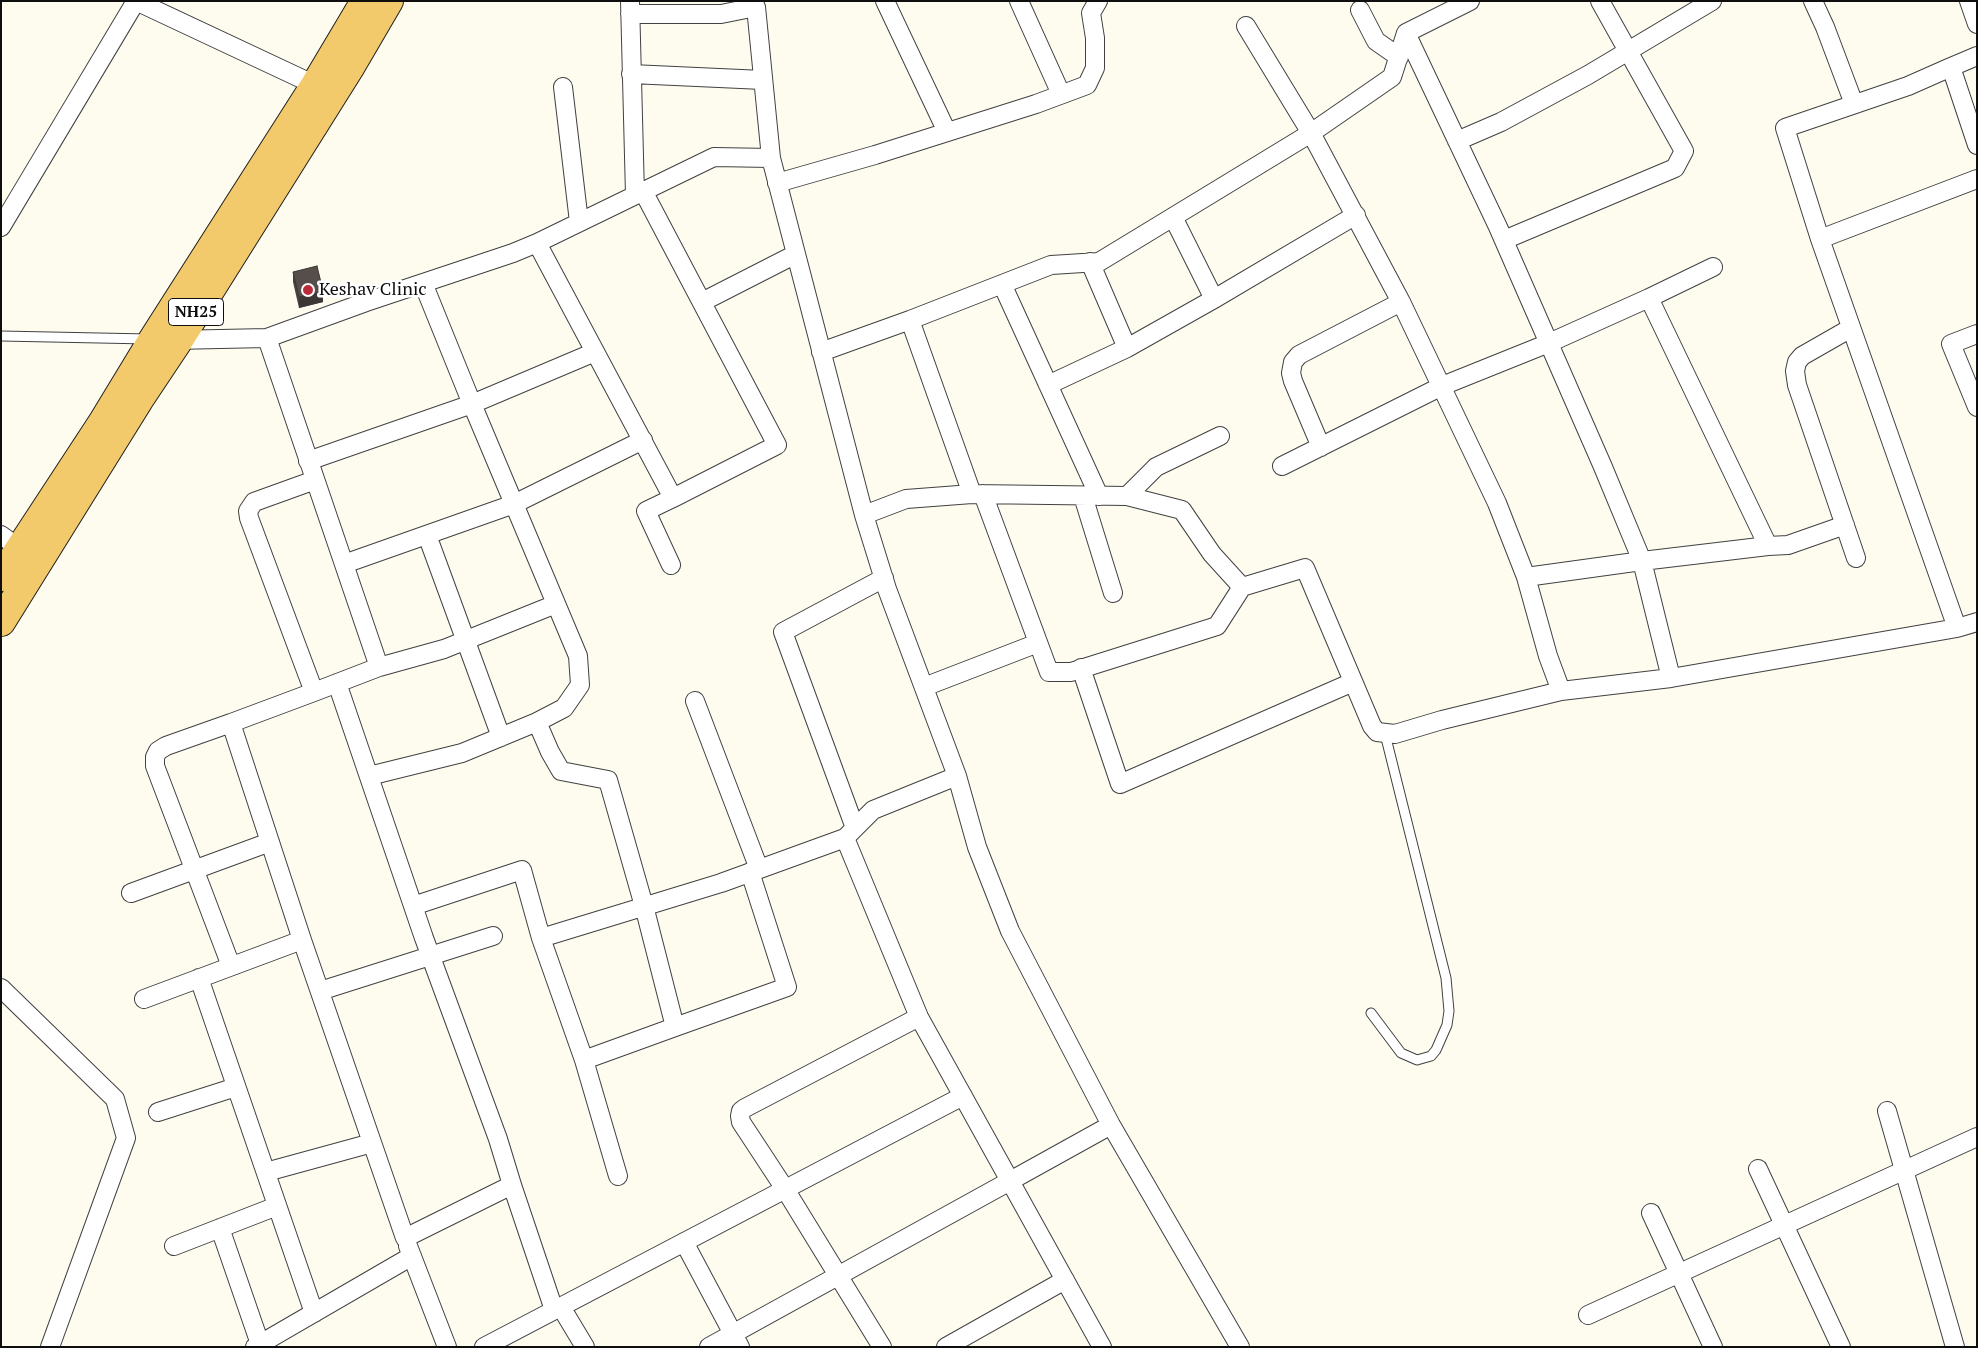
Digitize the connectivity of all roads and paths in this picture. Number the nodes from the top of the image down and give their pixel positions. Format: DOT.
graph roads {
  1 [pos="136,1"];
  2 [pos="365,1"];
  3 [pos="388,1"];
  4 [pos="885,1"];
  5 [pos="1019,1"];
  6 [pos="1098,1"];
  7 [pos="1470,1"];
  8 [pos="1600,1"];
  9 [pos="1712,1"];
  10 [pos="1813,1"];
  11 [pos="1969,1"];
  12 [pos="760,3"];
  13 [pos="630,7"];
  14 [pos="1360,10"];
  15 [pos="1977,24"];
  16 [pos="1246,26"];
  17 [pos="1406,33"];
  18 [pos="1628,51"];
  19 [pos="1977,56"];
  20 [pos="1398,57"];
  21 [pos="1951,67"];
  22 [pos="631,74"];
  23 [pos="763,80"];
  24 [pos="315,85"];
  25 [pos="563,87"];
  26 [pos="1061,94"];
  27 [pos="1854,104"];
  28 [pos="946,132"];
  29 [pos="1311,134"];
  30 [pos="1456,141"];
  31 [pos="1977,145"];
  32 [pos="771,158"];
  33 [pos="1977,179"];
  34 [pos="777,183"];
  35 [pos="639,193"];
  36 [pos="1356,215"];
  37 [pos="1173,217"];
  38 [pos="578,222"];
  39 [pos="1,226"];
  40 [pos="1820,239"];
  41 [pos="1504,240"];
  42 [pos="537,243"];
  43 [pos="796,254"];
  44 [pos="1090,262"];
  45 [pos="1713,267"];
  46 [pos="423,283"];
  47 [pos="1002,284"];
  48 [pos="1649,298"];
  49 [pos="1214,300"];
  50 [pos="702,302"];
  51 [pos="1401,302"];
  52 [pos="910,320"];
  53 [pos="1851,328"];
  54 [pos="1977,334"];
  55 [pos="1,336"];
  56 [pos="267,338"];
  57 [pos="152,339"];
  58 [pos="179,340"];
  59 [pos="1549,343"];
  60 [pos="1127,348"];
  61 [pos="595,352"];
  62 [pos="821,352"];
  63 [pos="1048,385"];
  64 [pos="1442,386"];
  65 [pos="472,404"];
  66 [pos="1977,407"];
  67 [pos="1220,436"];
  68 [pos="643,440"];
  69 [pos="1321,447"];
  70 [pos="308,461"];
  71 [pos="1282,466"];
  72 [pos="315,480"];
  73 [pos="977,494"];
  74 [pos="1091,496"];
  75 [pos="1127,496"];
  76 [pos="673,498"];
  77 [pos="514,504"];
  78 [pos="864,515"];
  79 [pos="1845,525"];
  80 [pos="427,535"];
  81 [pos="10,542"];
  82 [pos="1768,546"];
  83 [pos="1856,558"];
  84 [pos="1642,560"];
  85 [pos="344,564"];
  86 [pos="671,565"];
  87 [pos="1,577"];
  88 [pos="1526,577"];
  89 [pos="884,578"];
  90 [pos="1242,587"];
  91 [pos="1113,594"];
  92 [pos="556,604"];
  93 [pos="1,622"];
  94 [pos="1977,622"];
  95 [pos="1957,628"];
  96 [pos="466,641"];
  97 [pos="1038,643"];
  98 [pos="379,667"];
  99 [pos="1081,668"];
  100 [pos="1671,678"];
  101 [pos="1353,682"];
  102 [pos="337,683"];
  103 [pos="924,687"];
  104 [pos="1561,691"];
  105 [pos="314,692"];
  106 [pos="694,701"];
  107 [pos="537,722"];
  108 [pos="231,723"];
  109 [pos="1385,734"];
  110 [pos="501,737"];
  111 [pos="369,776"];
  112 [pos="957,776"];
  113 [pos="850,833"];
  114 [pos="270,842"];
  115 [pos="195,870"];
  116 [pos="755,871"];
  117 [pos="132,893"];
  118 [pos="413,906"];
  119 [pos="644,906"];
  120 [pos="493,936"];
  121 [pos="541,938"];
  122 [pos="302,940"];
  123 [pos="431,956"];
  124 [pos="231,966"];
  125 [pos="199,978"];
  126 [pos="1,988"];
  127 [pos="320,990"];
  128 [pos="144,999"];
  129 [pos="1371,1013"];
  130 [pos="918,1017"];
  131 [pos="675,1027"];
  132 [pos="584,1060"];
  133 [pos="236,1087"];
  134 [pos="963,1096"];
  135 [pos="1887,1111"];
  136 [pos="158,1112"];
  137 [pos="1111,1125"];
  138 [pos="1977,1137"];
  139 [pos="372,1143"];
  140 [pos="1758,1169"];
  141 [pos="1904,1170"];
  142 [pos="266,1172"];
  143 [pos="618,1176"];
  144 [pos="1010,1181"];
  145 [pos="512,1184"];
  146 [pos="786,1189"];
  147 [pos="277,1206"];
  148 [pos="1651,1213"];
  149 [pos="1784,1225"];
  150 [pos="220,1228"];
  151 [pos="405,1238"];
  152 [pos="684,1242"];
  153 [pos="174,1246"];
  154 [pos="412,1256"];
  155 [pos="1679,1273"];
  156 [pos="838,1275"];
  157 [pos="1065,1280"];
  158 [pos="558,1308"];
  159 [pos="314,1313"];
  160 [pos="1588,1315"];
  161 [pos="736,1340"];
  162 [pos="257,1345"];
  163 [pos="50,1347"];
  164 [pos="448,1347"];
  165 [pos="484,1347"];
  166 [pos="585,1347"];
  167 [pos="709,1347"];
  168 [pos="882,1347"];
  169 [pos="946,1347"];
  170 [pos="1102,1347"];
  171 [pos="1240,1347"];
  172 [pos="1713,1347"];
  173 [pos="1841,1347"];
  174 [pos="1955,1347"];
  1 -- 24 [label="street"];
  1 -- 39 [label="street"];
  2 -- 24 [label="main road, NH25"];
  3 -- 58 [label="main road, NH25"];
  4 -- 28 [label="street"];
  5 -- 26 [label="street"];
  6 -- 26 [label="street"];
  7 -- 17 [label="street"];
  8 -- 18 [label="street"];
  9 -- 18 [label="street"];
  10 -- 27 [label="street"];
  11 -- 15 [label="street"];
  12 -- 13 [label="street"];
  12 -- 23 [label="street"];
  13 -- 22 [label="street"];
  14 -- 20 [label="street"];
  16 -- 29 [label="street"];
  17 -- 20 [label="street"];
  17 -- 30 [label="street"];
  18 -- 30 [label="street"];
  18 -- 41 [label="street"];
  19 -- 21 [label="street"];
  20 -- 29 [label="street"];
  21 -- 27 [label="street"];
  21 -- 31 [label="street"];
  22 -- 23 [label="street"];
  22 -- 35 [label="street"];
  23 -- 32 [label="street"];
  24 -- 57 [label="main road, NH25"];
  25 -- 38 [label="street"];
  26 -- 28 [label="street"];
  27 -- 40 [label="street"];
  28 -- 34 [label="street"];
  29 -- 36 [label="street"];
  29 -- 37 [label="street"];
  30 -- 41 [label="street"];
  32 -- 34 [label="street"];
  32 -- 35 [label="street"];
  33 -- 40 [label="street"];
  34 -- 43 [label="street"];
  35 -- 38 [label="street"];
  35 -- 50 [label="street"];
  36 -- 49 [label="street"];
  36 -- 51 [label="street"];
  37 -- 44 [label="street"];
  37 -- 49 [label="street"];
  38 -- 42 [label="street"];
  40 -- 53 [label="street"];
  41 -- 59 [label="street"];
  42 -- 46 [label="street"];
  42 -- 61 [label="street"];
  43 -- 50 [label="street"];
  43 -- 62 [label="street"];
  44 -- 47 [label="street"];
  44 -- 60 [label="street"];
  45 -- 48 [label="street"];
  46 -- 56 [label="street"];
  46 -- 65 [label="street"];
  47 -- 52 [label="street"];
  47 -- 63 [label="street"];
  48 -- 59 [label="street"];
  48 -- 82 [label="street"];
  49 -- 60 [label="street"];
  50 -- 76 [label="street"];
  51 -- 64 [label="street"];
  51 -- 69 [label="street"];
  52 -- 62 [label="street"];
  52 -- 73 [label="street"];
  53 -- 79 [label="street"];
  53 -- 95 [label="street"];
  54 -- 66 [label="street"];
  55 -- 57 [label="lane"];
  56 -- 58 [label="street"];
  56 -- 70 [label="street"];
  57 -- 58 [label="street"];
  57 -- 81 [label="main road, NH25"];
  58 -- 93 [label="main road, NH25"];
  59 -- 64 [label="street"];
  59 -- 84 [label="street"];
  60 -- 63 [label="street"];
  61 -- 65 [label="street"];
  61 -- 68 [label="street"];
  62 -- 78 [label="street"];
  63 -- 74 [label="street"];
  64 -- 69 [label="street"];
  64 -- 88 [label="street"];
  65 -- 70 [label="street"];
  65 -- 77 [label="street"];
  67 -- 75 [label="street"];
  68 -- 76 [label="street"];
  68 -- 77 [label="street"];
  69 -- 71 [label="street"];
  70 -- 72 [label="street"];
  72 -- 85 [label="street"];
  72 -- 105 [label="street"];
  73 -- 74 [label="street"];
  73 -- 78 [label="street"];
  73 -- 97 [label="street"];
  74 -- 75 [label="street"];
  74 -- 91 [label="street"];
  75 -- 90 [label="street"];
  76 -- 86 [label="street"];
  77 -- 80 [label="street"];
  77 -- 92 [label="street"];
  78 -- 89 [label="street"];
  79 -- 82 [label="street"];
  79 -- 83 [label="street"];
  80 -- 85 [label="street"];
  80 -- 96 [label="street"];
  81 -- 87 [label="main road, NH25"];
  82 -- 84 [label="street"];
  84 -- 88 [label="street"];
  84 -- 100 [label="street"];
  85 -- 98 [label="street"];
  88 -- 104 [label="street"];
  89 -- 103 [label="street"];
  89 -- 113 [label="street"];
  90 -- 99 [label="street"];
  90 -- 101 [label="street"];
  92 -- 96 [label="street"];
  92 -- 107 [label="street"];
  94 -- 95 [label="street"];
  95 -- 100 [label="street"];
  96 -- 98 [label="street"];
  96 -- 110 [label="street"];
  97 -- 99 [label="street"];
  97 -- 103 [label="street"];
  98 -- 102 [label="street"];
  99 -- 101 [label="street"];
  100 -- 104 [label="street"];
  101 -- 109 [label="street"];
  102 -- 105 [label="street"];
  102 -- 111 [label="street"];
  103 -- 112 [label="street"];
  104 -- 109 [label="street"];
  105 -- 108 [label="street"];
  106 -- 116 [label="street"];
  107 -- 110 [label="street"];
  107 -- 119 [label="street"];
  108 -- 114 [label="street"];
  108 -- 115 [label="street"];
  109 -- 129 [label="lane"];
  110 -- 111 [label="street"];
  111 -- 118 [label="street"];
  112 -- 113 [label="street"];
  112 -- 137 [label="street"];
  113 -- 116 [label="street"];
  113 -- 130 [label="street"];
  114 -- 115 [label="street"];
  114 -- 122 [label="street"];
  115 -- 117 [label="street"];
  115 -- 124 [label="street"];
  116 -- 119 [label="street"];
  116 -- 131 [label="street"];
  118 -- 121 [label="street"];
  118 -- 123 [label="street"];
  119 -- 121 [label="street"];
  119 -- 131 [label="street"];
  120 -- 123 [label="street"];
  121 -- 132 [label="street"];
  122 -- 124 [label="street"];
  122 -- 127 [label="street"];
  123 -- 127 [label="street"];
  123 -- 145 [label="street"];
  124 -- 125 [label="street"];
  125 -- 128 [label="street"];
  125 -- 133 [label="street"];
  126 -- 163 [label="street"];
  127 -- 139 [label="street"];
  130 -- 134 [label="street"];
  130 -- 146 [label="street"];
  131 -- 132 [label="street"];
  132 -- 143 [label="street"];
  133 -- 136 [label="street"];
  133 -- 142 [label="street"];
  134 -- 144 [label="street"];
  134 -- 146 [label="street"];
  135 -- 141 [label="street"];
  137 -- 144 [label="street"];
  137 -- 171 [label="street"];
  138 -- 141 [label="street"];
  139 -- 142 [label="street"];
  139 -- 151 [label="street"];
  140 -- 149 [label="street"];
  141 -- 149 [label="street"];
  141 -- 174 [label="street"];
  142 -- 147 [label="street"];
  144 -- 156 [label="street"];
  144 -- 157 [label="street"];
  145 -- 151 [label="street"];
  145 -- 158 [label="street"];
  146 -- 152 [label="street"];
  146 -- 156 [label="street"];
  147 -- 150 [label="street"];
  147 -- 159 [label="street"];
  148 -- 155 [label="street"];
  149 -- 155 [label="street"];
  149 -- 173 [label="street"];
  150 -- 153 [label="street"];
  150 -- 162 [label="street"];
  151 -- 154 [label="street"];
  152 -- 158 [label="street"];
  152 -- 161 [label="street"];
  154 -- 159 [label="street"];
  154 -- 164 [label="street"];
  155 -- 160 [label="street"];
  155 -- 172 [label="street"];
  156 -- 161 [label="street"];
  156 -- 168 [label="street"];
  157 -- 169 [label="street"];
  157 -- 170 [label="street"];
  158 -- 165 [label="street"];
  158 -- 166 [label="street"];
  159 -- 162 [label="street"];
  161 -- 167 [label="street"];
}
